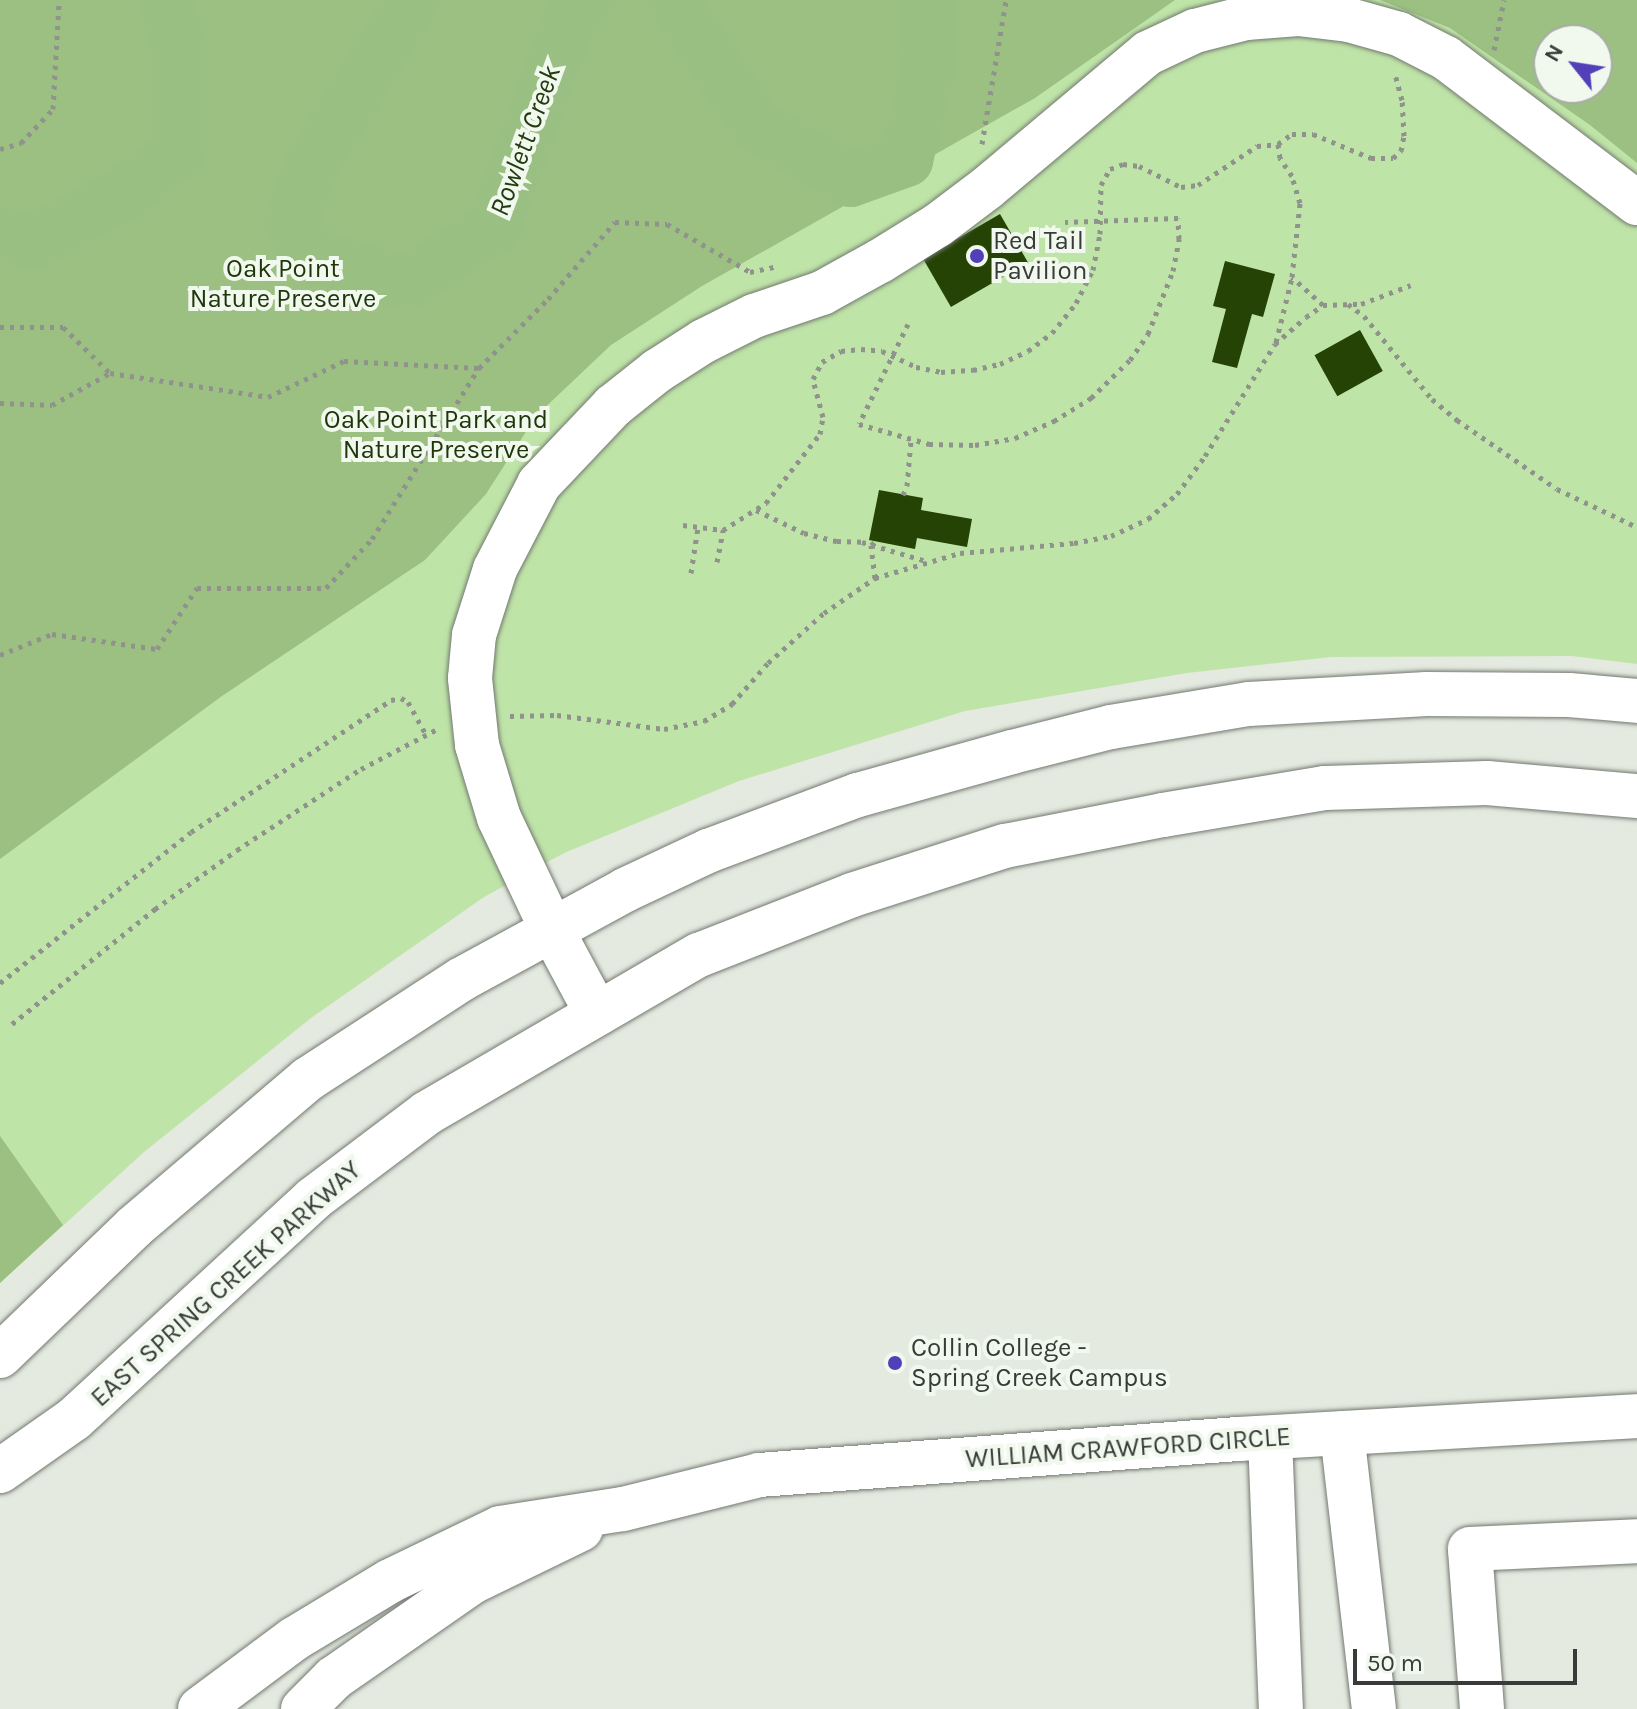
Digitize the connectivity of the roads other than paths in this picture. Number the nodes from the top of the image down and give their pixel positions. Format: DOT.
graph roads {
  1 [pos="1637,203"];
  2 [pos="1637,701"];
  3 [pos="1637,796"];
  4 [pos="552,930"];
  5 [pos="597,1014"];
  6 [pos="0,1356"];
  7 [pos="1637,1416"];
  8 [pos="1342,1433"];
  9 [pos="1270,1438"];
  10 [pos="0,1471"];
  11 [pos="623,1509"];
  12 [pos="1637,1541"];
  13 [pos="200,1709"];
  14 [pos="303,1709"];
  15 [pos="1281,1709"];
  16 [pos="1374,1709"];
  17 [pos="1482,1709"];
  1 -- 4 [label="main road"];
  2 -- 4 [label="main road"];
  3 -- 5 [label="main road, EAST SPRING CREEK PARKWAY"];
  4 -- 5 [label="main road"];
  4 -- 6 [label="main road"];
  5 -- 10 [label="main road, EAST SPRING CREEK PARKWAY"];
  7 -- 8 [label="main road, WILLIAM CRAWFORD CIRCLE"];
  8 -- 9 [label="main road, WILLIAM CRAWFORD CIRCLE"];
  8 -- 16 [label="main road"];
  9 -- 11 [label="main road, WILLIAM CRAWFORD CIRCLE"];
  9 -- 15 [label="main road"];
  11 -- 13 [label="main road, WILLIAM CRAWFORD CIRCLE"];
  11 -- 14 [label="main road, WILLIAM CRAWFORD CIRCLE"];
  12 -- 17 [label="main road"];
}
